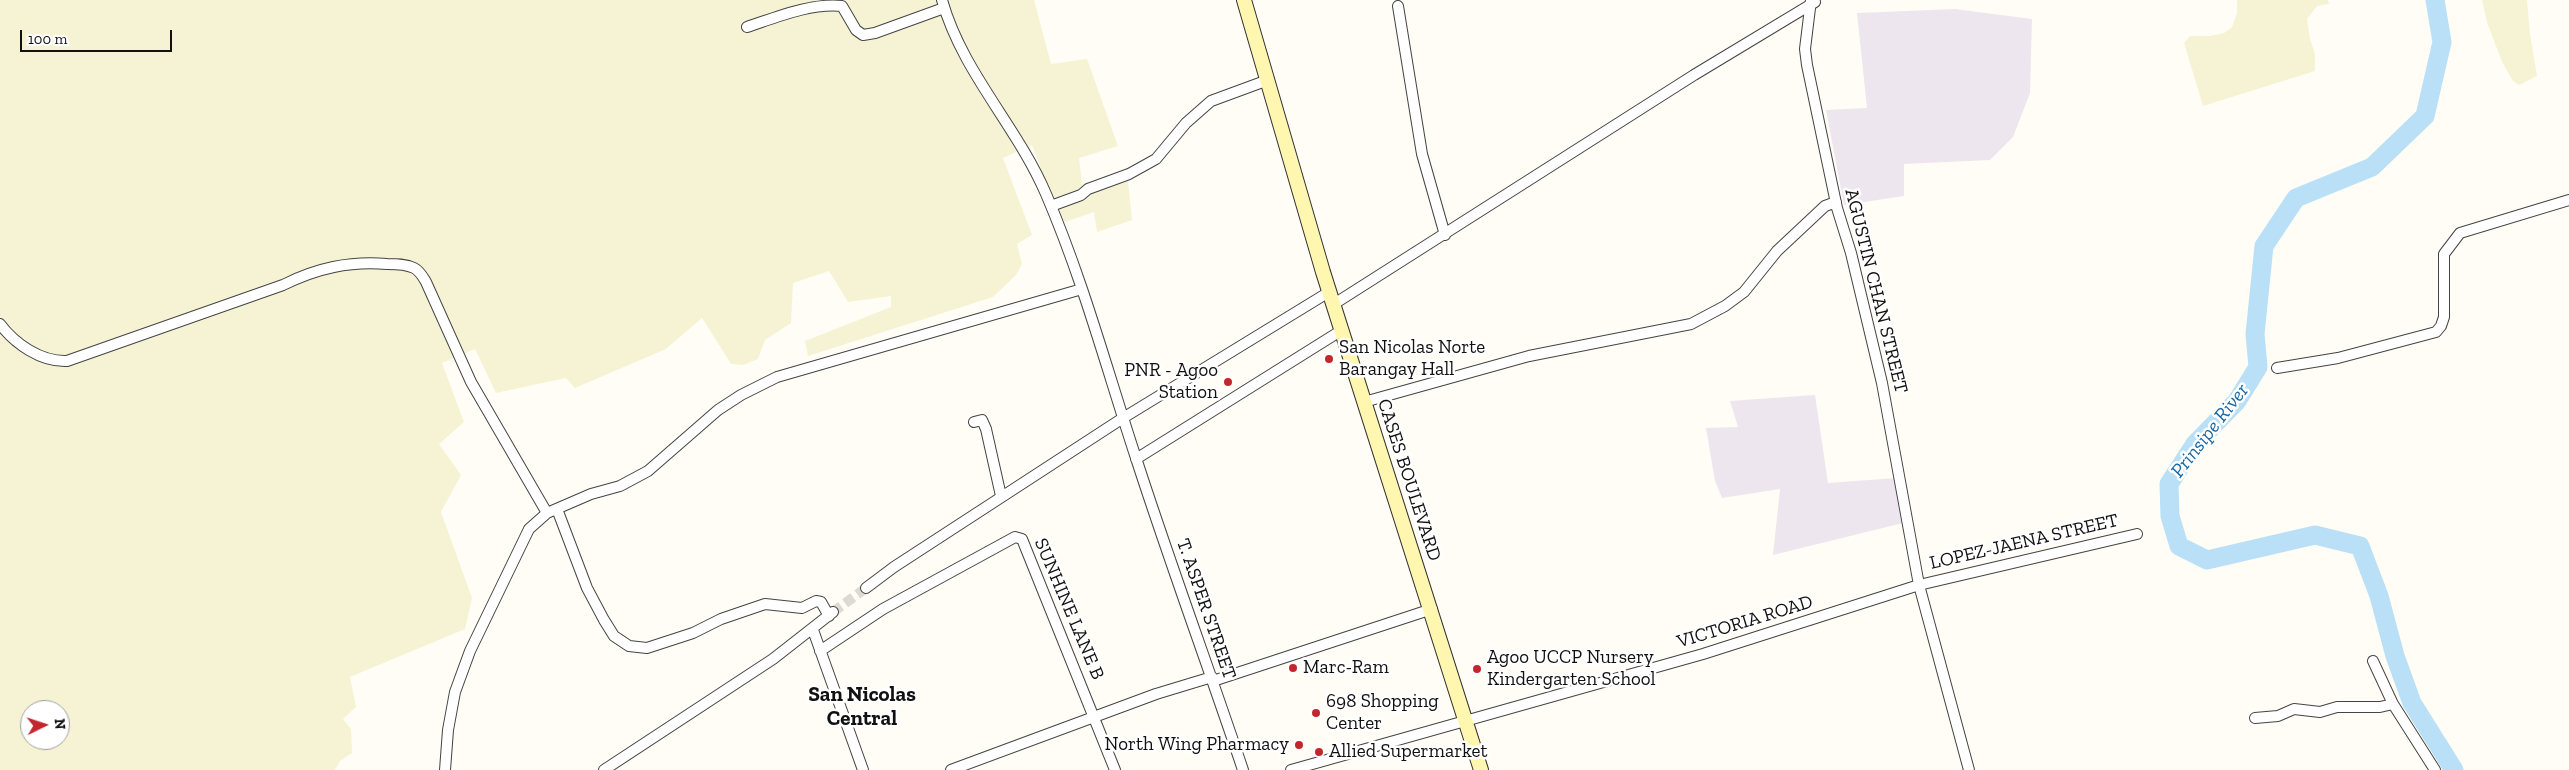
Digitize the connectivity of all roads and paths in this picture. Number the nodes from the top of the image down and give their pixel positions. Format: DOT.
graph roads {
  1 [pos="1244,0"];
  2 [pos="1813,1"];
  3 [pos="943,4"];
  4 [pos="1398,6"];
  5 [pos="746,27"];
  6 [pos="1268,80"];
  7 [pos="2569,200"];
  8 [pos="1836,202"];
  9 [pos="1051,206"];
  10 [pos="1445,235"];
  11 [pos="1082,289"];
  12 [pos="1331,298"];
  13 [pos="0,324"];
  14 [pos="1342,330"];
  15 [pos="2277,368"];
  16 [pos="1364,402"];
  17 [pos="1123,418"];
  18 [pos="974,422"];
  19 [pos="1136,459"];
  20 [pos="1001,496"];
  21 [pos="552,511"];
  22 [pos="2137,534"];
  23 [pos="1919,585"];
  24 [pos="866,588"];
  25 [pos="1432,609"];
  26 [pos="813,630"];
  27 [pos="820,651"];
  28 [pos="2373,662"];
  29 [pos="1212,679"];
  30 [pos="2393,704"];
  31 [pos="1095,716"];
  32 [pos="2255,718"];
  33 [pos="1466,720"];
  34 [pos="444,770"];
  35 [pos="604,770"];
  36 [pos="863,770"];
  37 [pos="951,770"];
  38 [pos="1115,770"];
  39 [pos="1243,770"];
  40 [pos="1291,770"];
  41 [pos="1481,770"];
  42 [pos="1969,770"];
  43 [pos="2434,770"];
  1 -- 6 [label="street, CASES BOULEVARD"];
  2 -- 8 [label="street, AGUSTIN CHAN STREET"];
  2 -- 10 [label="street"];
  3 -- 5 [label="street"];
  3 -- 9 [label="street, T. ASPER STREET"];
  4 -- 10 [label="street"];
  6 -- 9 [label="street"];
  6 -- 12 [label="street, CASES BOULEVARD"];
  7 -- 15 [label="street"];
  8 -- 16 [label="street"];
  8 -- 23 [label="street, AGUSTIN CHAN STREET"];
  9 -- 11 [label="street, T. ASPER STREET"];
  10 -- 12 [label="street"];
  11 -- 17 [label="street, T. ASPER STREET"];
  11 -- 21 [label="street"];
  12 -- 14 [label="street, CASES BOULEVARD"];
  12 -- 17 [label="street"];
  13 -- 21 [label="street"];
  14 -- 16 [label="street, CASES BOULEVARD"];
  14 -- 19 [label="street"];
  16 -- 25 [label="street, CASES BOULEVARD"];
  17 -- 19 [label="street, T. ASPER STREET"];
  17 -- 20 [label="street"];
  18 -- 20 [label="street"];
  19 -- 29 [label="street, T. ASPER STREET"];
  20 -- 24 [label="street"];
  21 -- 26 [label="street"];
  21 -- 34 [label="street"];
  22 -- 23 [label="street, LOPEZ-JAENA STREET"];
  23 -- 33 [label="street, VICTORIA ROAD"];
  23 -- 42 [label="street, AGUSTIN CHAN STREET"];
  25 -- 29 [label="street"];
  25 -- 33 [label="street, CASES BOULEVARD"];
  26 -- 27 [label="street"];
  26 -- 35 [label="street"];
  27 -- 31 [label="street, SUNHINE LANE B"];
  27 -- 36 [label="street"];
  28 -- 30 [label="street"];
  29 -- 31 [label="street"];
  29 -- 39 [label="street, T. ASPER STREET"];
  30 -- 32 [label="street"];
  30 -- 43 [label="street"];
  31 -- 37 [label="street"];
  31 -- 38 [label="street, SUNHINE LANE B"];
  33 -- 40 [label="street, VICTORIA ROAD"];
  33 -- 41 [label="street, CASES BOULEVARD"];
}
